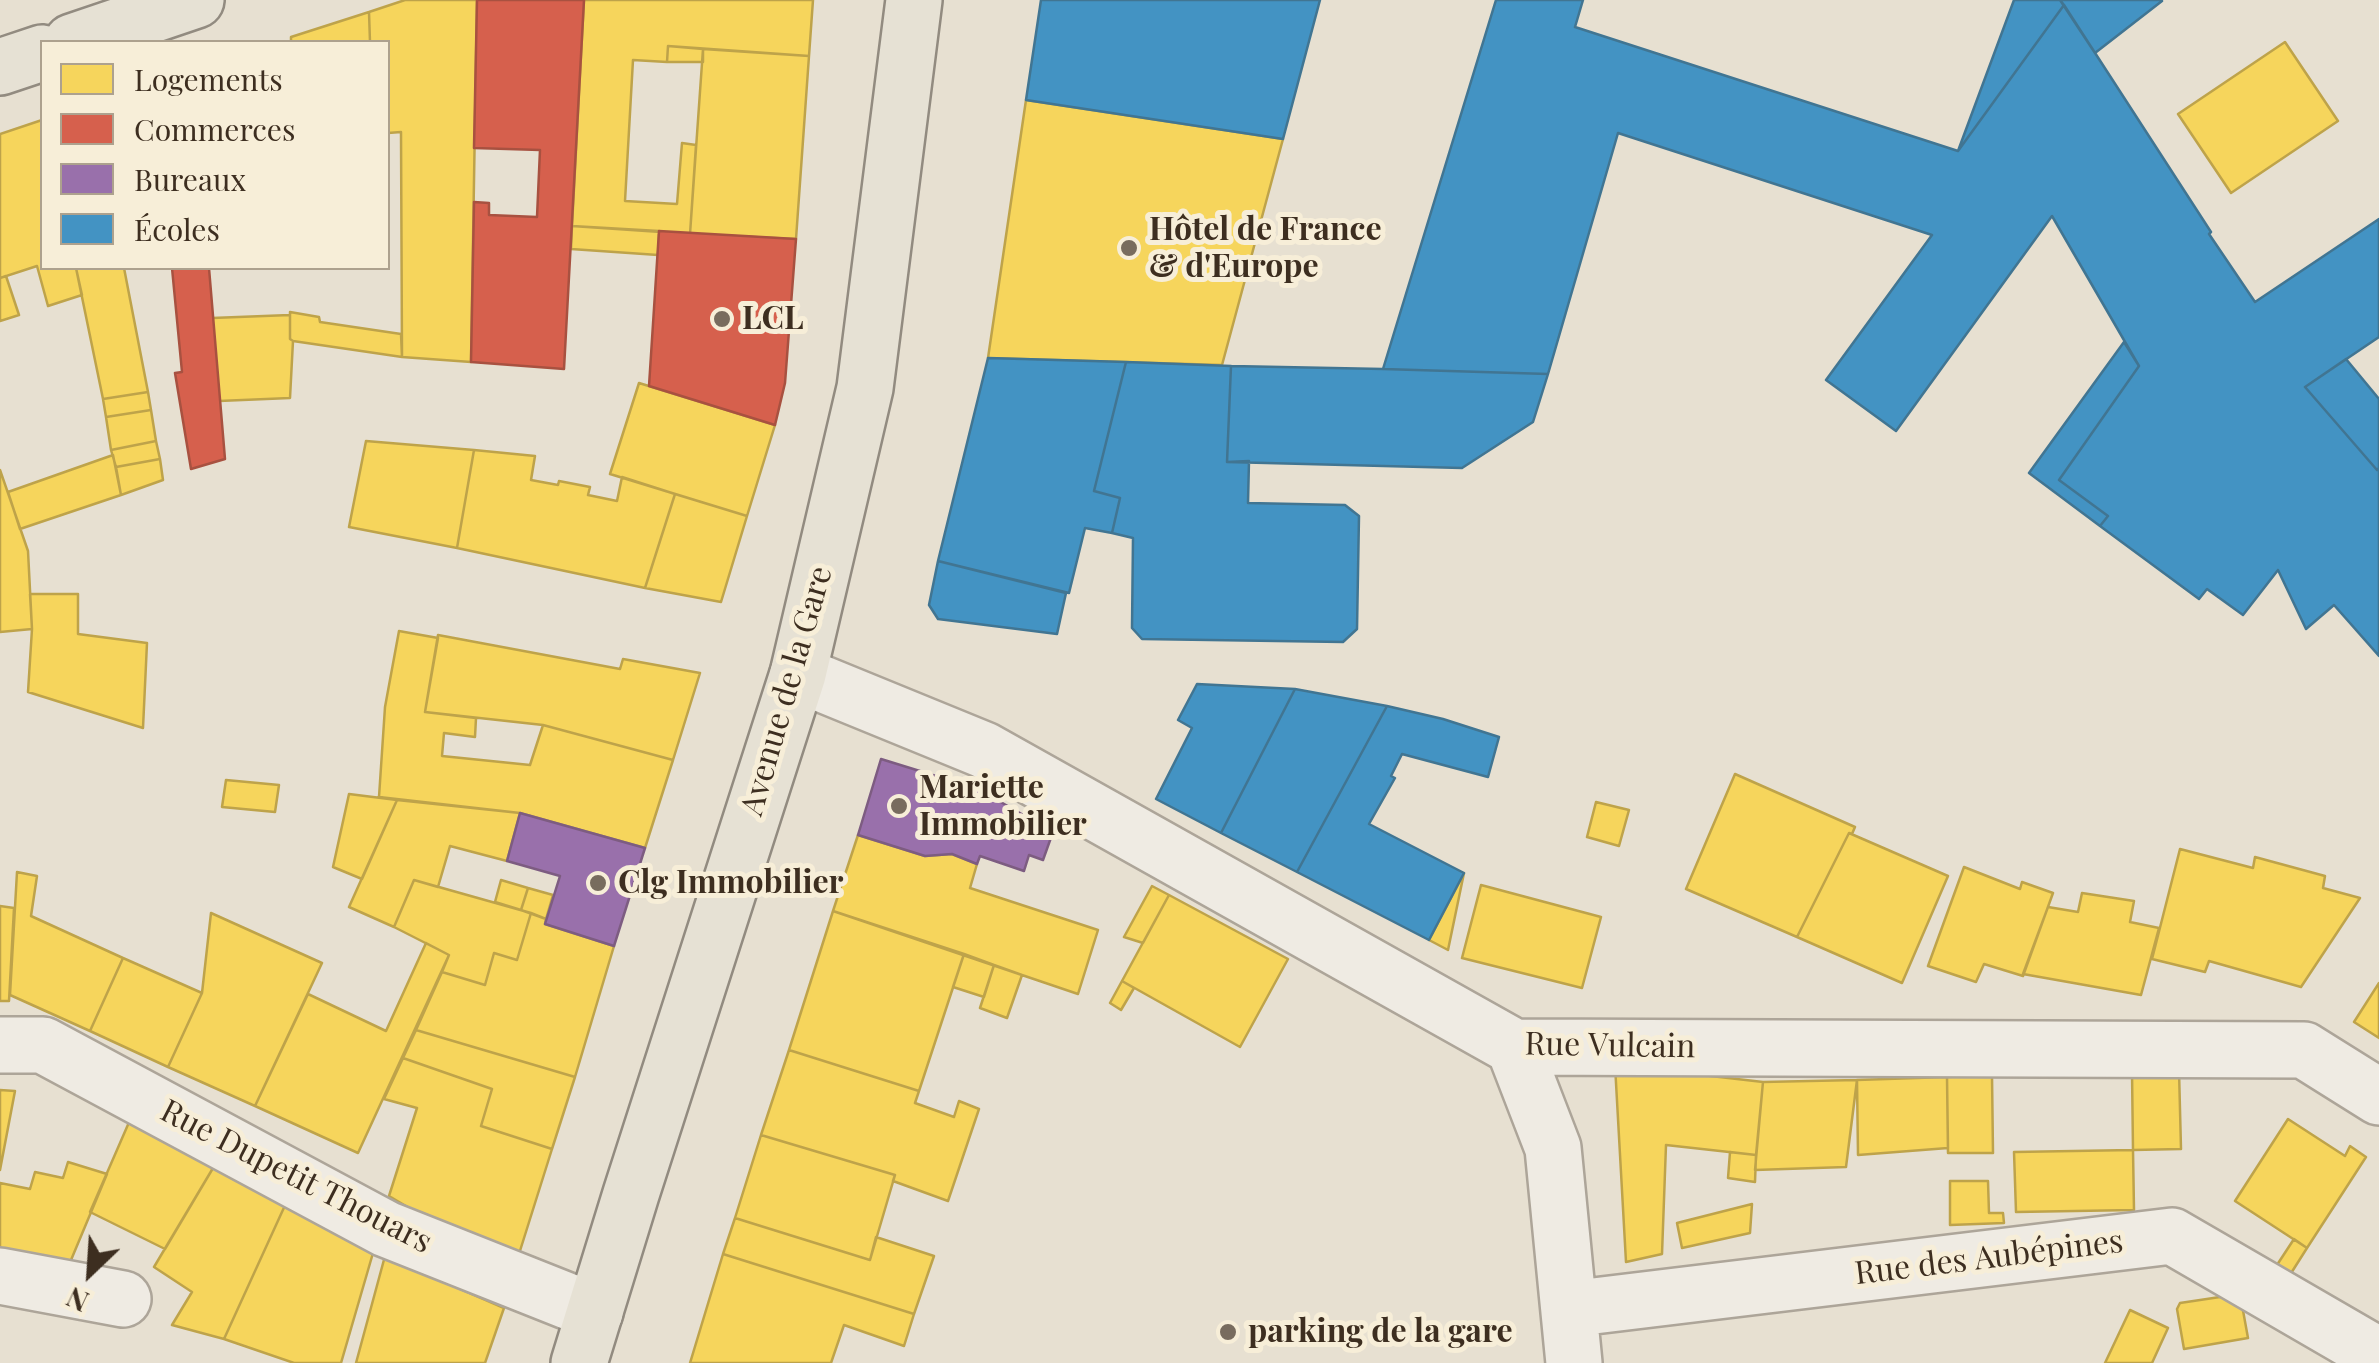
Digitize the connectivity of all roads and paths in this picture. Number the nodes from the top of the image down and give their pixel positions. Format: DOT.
graph roads {
  1 [pos="196,0"];
  2 [pos="914,0"];
  3 [pos="78,40"];
  4 [pos="40,54"];
  5 [pos="0,67"];
  6 [pos="798,674"];
  7 [pos="0,1045"];
  8 [pos="1514,1047"];
  9 [pos="2379,1096"];
  10 [pos="0,1276"];
  11 [pos="123,1299"];
  12 [pos="1569,1308"];
  13 [pos="595,1312"];
  14 [pos="2379,1356"];
  15 [pos="579,1363"];
  16 [pos="1574,1363"];
  1 -- 3 [label="main road"];
  2 -- 6 [label="main road, Avenue de la Gare"];
  4 -- 5 [label="main road"];
  6 -- 8 [label="street, Rue Vulcain"];
  6 -- 13 [label="main road, Avenue de la Gare"];
  7 -- 13 [label="street, Rue Dupetit Thouars"];
  8 -- 9 [label="street, Rue Vulcain"];
  8 -- 12 [label="street"];
  10 -- 11 [label="street"];
  12 -- 14 [label="street, Rue des Aubépines"];
  12 -- 16 [label="street"];
  13 -- 15 [label="main road, Avenue de la Gare"];
}
